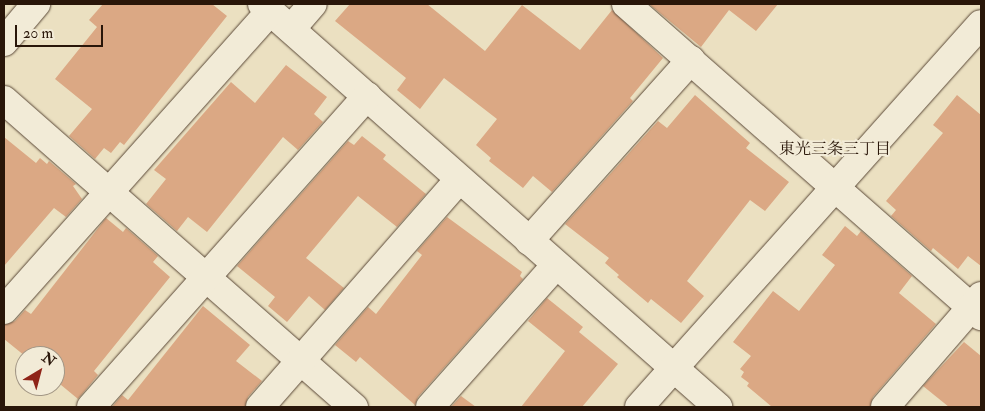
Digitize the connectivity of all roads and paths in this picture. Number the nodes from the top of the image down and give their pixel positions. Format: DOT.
graph roads {
  1 [pos="36,4"];
  2 [pos="313,4"];
  3 [pos="626,4"];
  4 [pos="266,7"];
  5 [pos="981,24"];
  6 [pos="291,29"];
  7 [pos="4,42"];
  8 [pos="691,60"];
  9 [pos="368,96"];
  10 [pos="4,100"];
  11 [pos="459,180"];
  12 [pos="836,187"];
  13 [pos="108,191"];
  14 [pos="529,241"];
  15 [pos="556,266"];
  16 [pos="205,277"];
  17 [pos="978,306"];
  18 [pos="4,310"];
  19 [pos="301,360"];
  20 [pos="673,368"];
  21 [pos="91,407"];
  22 [pos="260,407"];
  23 [pos="354,407"];
  24 [pos="430,407"];
  25 [pos="639,407"];
  26 [pos="718,407"];
  27 [pos="885,407"];
  1 -- 7 [label="street"];
  2 -- 6 [label="street"];
  3 -- 8 [label="street"];
  4 -- 6 [label="street"];
  4 -- 13 [label="street"];
  5 -- 12 [label="street"];
  6 -- 9 [label="street"];
  8 -- 12 [label="street"];
  8 -- 14 [label="street"];
  9 -- 11 [label="street"];
  9 -- 16 [label="street"];
  10 -- 13 [label="street"];
  11 -- 14 [label="street"];
  11 -- 19 [label="street"];
  12 -- 17 [label="street"];
  12 -- 20 [label="street"];
  13 -- 16 [label="street"];
  13 -- 18 [label="street"];
  14 -- 15 [label="street"];
  15 -- 20 [label="street"];
  15 -- 24 [label="street"];
  16 -- 19 [label="street"];
  16 -- 21 [label="street"];
  17 -- 27 [label="street"];
  19 -- 22 [label="street"];
  19 -- 23 [label="street"];
  20 -- 25 [label="street"];
  20 -- 26 [label="street"];
}
